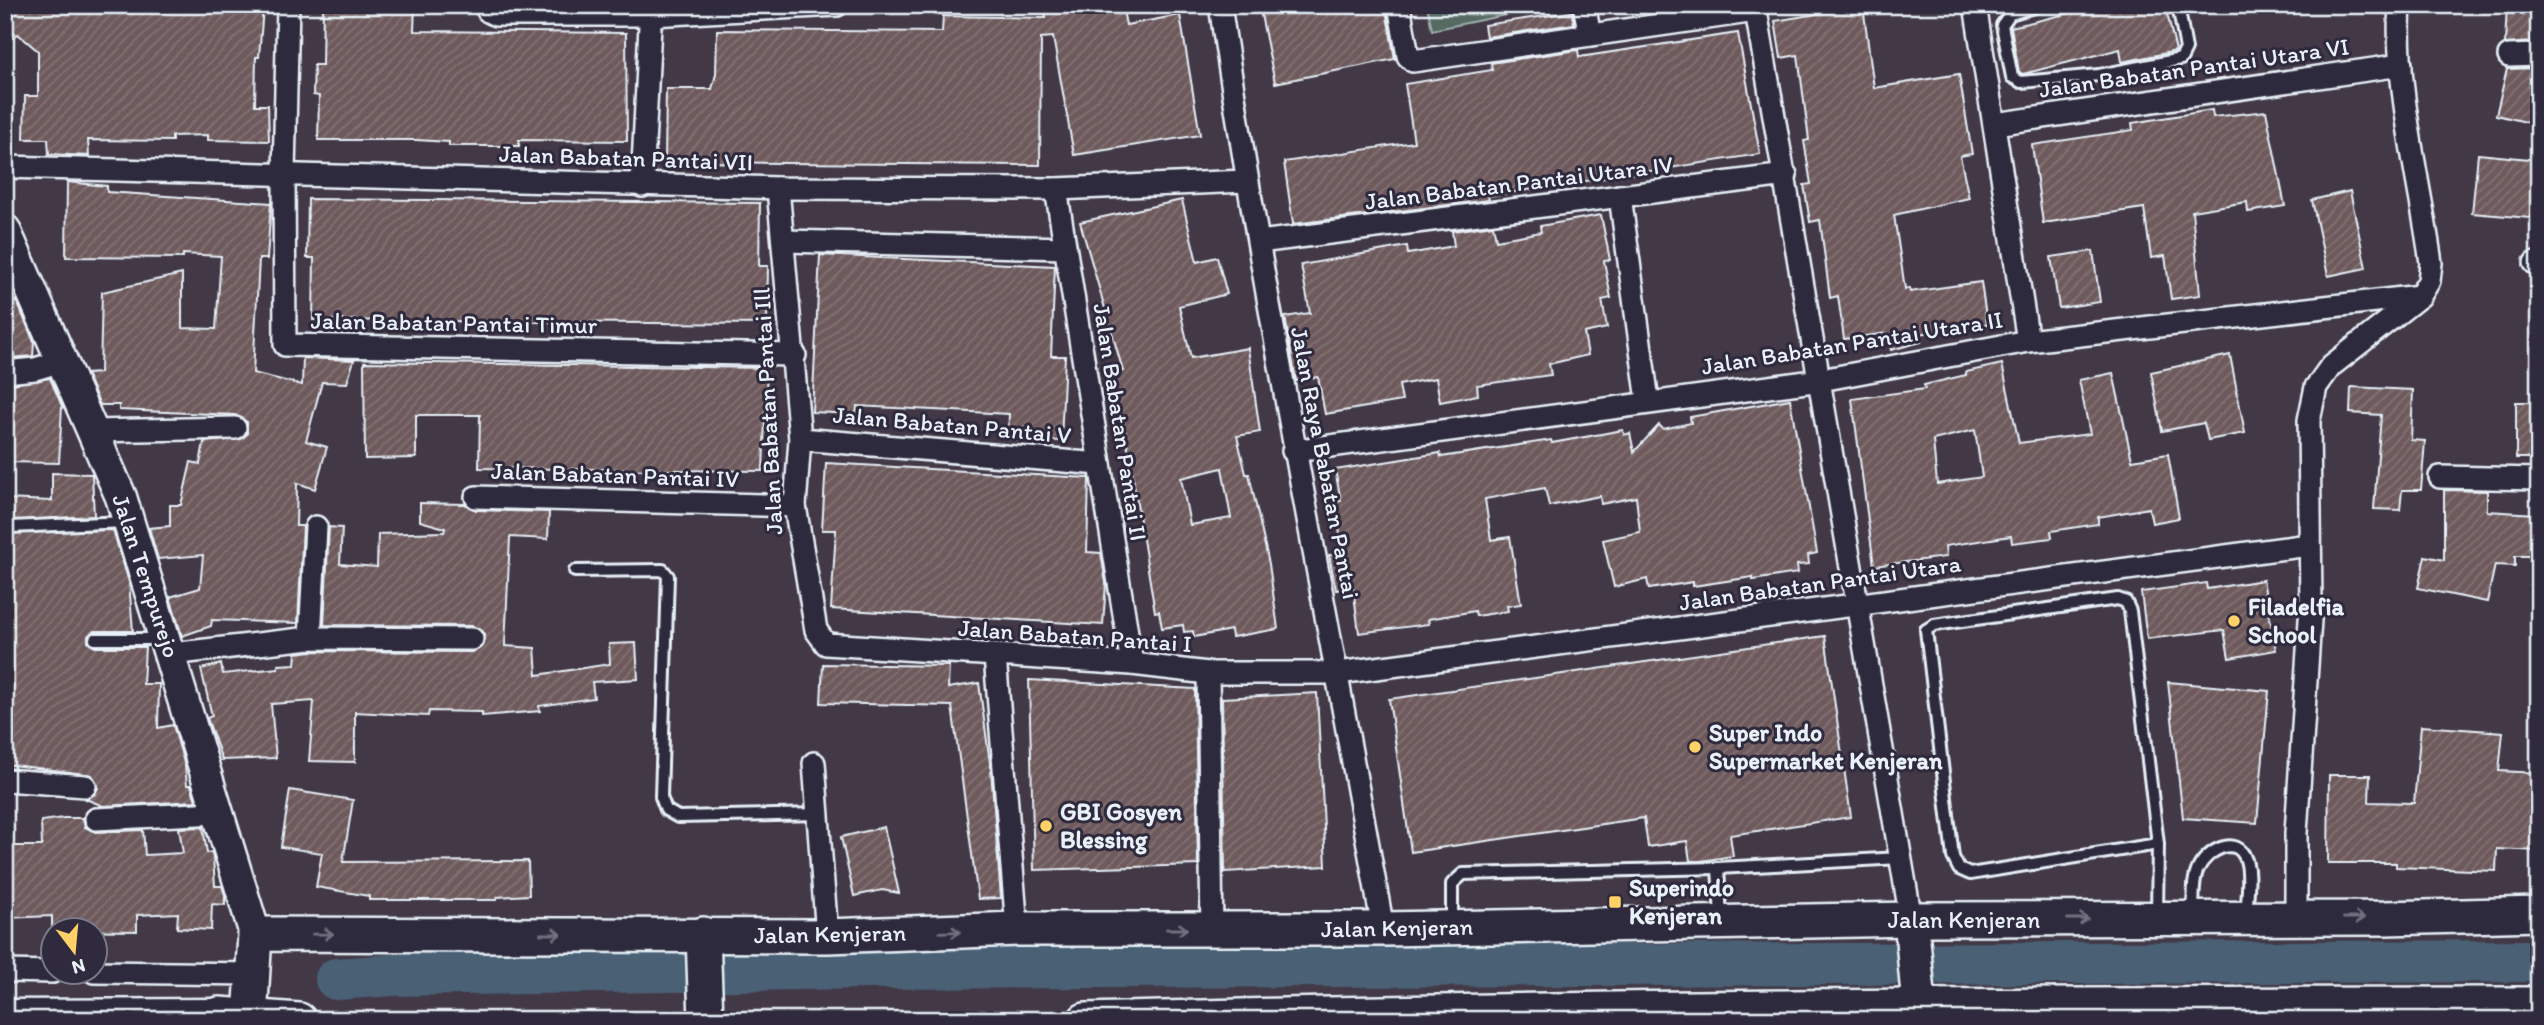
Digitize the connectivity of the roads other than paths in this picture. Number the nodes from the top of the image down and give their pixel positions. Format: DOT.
graph roads {
  1 [pos="289,5"];
  2 [pos="485,5"];
  3 [pos="837,5"];
  4 [pos="1220,5"];
  5 [pos="1399,5"];
  6 [pos="1584,5"];
  7 [pos="1975,5"];
  8 [pos="2040,5"];
  9 [pos="2178,5"];
  10 [pos="2400,5"];
  11 [pos="1755,8"];
  12 [pos="651,10"];
  13 [pos="1590,35"];
  14 [pos="2539,55"];
  15 [pos="2510,56"];
  16 [pos="2401,65"];
  17 [pos="1994,124"];
  18 [pos="5,167"];
  19 [pos="284,173"];
  20 [pos="1786,174"];
  21 [pos="1246,181"];
  22 [pos="642,186"];
  23 [pos="778,188"];
  24 [pos="1056,189"];
  25 [pos="1620,196"];
  26 [pos="5,230"];
  27 [pos="784,241"];
  28 [pos="1259,242"];
  29 [pos="1065,248"];
  30 [pos="2420,296"];
  31 [pos="2028,341"];
  32 [pos="795,355"];
  33 [pos="62,362"];
  34 [pos="5,372"];
  35 [pos="1821,380"];
  36 [pos="1648,401"];
  37 [pos="235,428"];
  38 [pos="93,431"];
  39 [pos="800,439"];
  40 [pos="1293,451"];
  41 [pos="1100,464"];
  42 [pos="2440,477"];
  43 [pos="2539,480"];
  44 [pos="476,497"];
  45 [pos="795,506"];
  46 [pos="129,522"];
  47 [pos="9,527"];
  48 [pos="316,527"];
  49 [pos="2309,545"];
  50 [pos="575,571"];
  51 [pos="1858,605"];
  52 [pos="816,630"];
  53 [pos="310,638"];
  54 [pos="95,639"];
  55 [pos="472,639"];
  56 [pos="168,646"];
  57 [pos="995,656"];
  58 [pos="1132,664"];
  59 [pos="1208,673"];
  60 [pos="1338,673"];
  61 [pos="814,764"];
  62 [pos="5,780"];
  63 [pos="85,786"];
  64 [pos="218,813"];
  65 [pos="819,814"];
  66 [pos="96,819"];
  67 [pos="2158,844"];
  68 [pos="1900,858"];
  69 [pos="1718,868"];
  70 [pos="2539,914"];
  71 [pos="2193,919"];
  72 [pos="2246,919"];
  73 [pos="2296,919"];
  74 [pos="2157,920"];
  75 [pos="1912,922"];
  76 [pos="1721,923"];
  77 [pos="1452,927"];
  78 [pos="1017,929"];
  79 [pos="1212,929"];
  80 [pos="1383,929"];
  81 [pos="255,934"];
  82 [pos="827,936"];
  83 [pos="704,937"];
  84 [pos="5,971"];
  85 [pos="38,972"];
  86 [pos="108,972"];
  87 [pos="254,974"];
  88 [pos="1919,1002"];
  89 [pos="2539,1004"];
  90 [pos="1873,1012"];
  91 [pos="2086,1012"];
  92 [pos="1714,1013"];
  93 [pos="1829,1013"];
  94 [pos="5,1015"];
  95 [pos="1403,1015"];
  96 [pos="234,1017"];
  97 [pos="706,1019"];
  98 [pos="299,1020"];
  99 [pos="1085,1020"];
  1 -- 19 [label="street, Jalan Babatan Pantai Timur"];
  2 -- 12 [label="street"];
  3 -- 12 [label="street"];
  4 -- 21 [label="street, Jalan Raya Babatan Pantai"];
  5 -- 13 [label="street"];
  6 -- 13 [label="street"];
  7 -- 17 [label="street"];
  8 -- 9 [label="lane"];
  10 -- 16 [label="street"];
  11 -- 13 [label="street"];
  11 -- 20 [label="street"];
  12 -- 22 [label="street"];
  14 -- 15 [label="street"];
  16 -- 17 [label="street, Jalan Babatan Pantai Utara VI"];
  16 -- 30 [label="street"];
  17 -- 31 [label="street"];
  18 -- 19 [label="street, Jalan Babatan Pantai VII"];
  19 -- 22 [label="street, Jalan Babatan Pantai VII"];
  19 -- 32 [label="street, Jalan Babatan Pantai Timur"];
  20 -- 25 [label="street, Jalan Babatan Pantai Utara IV"];
  20 -- 35 [label="street"];
  21 -- 24 [label="street, Jalan Babatan Pantai VII"];
  21 -- 28 [label="street, Jalan Raya Babatan Pantai"];
  22 -- 23 [label="street, Jalan Babatan Pantai VII"];
  23 -- 24 [label="street, Jalan Babatan Pantai VII"];
  23 -- 27 [label="street, Jalan Babatan Pantai Ill"];
  24 -- 29 [label="street, Jalan Babatan Pantai II"];
  25 -- 28 [label="street, Jalan Babatan Pantai Utara IV"];
  25 -- 36 [label="street"];
  26 -- 33 [label="main road, Jalan Tempurejo"];
  27 -- 29 [label="street"];
  27 -- 32 [label="street, Jalan Babatan Pantai Ill"];
  28 -- 40 [label="street, Jalan Raya Babatan Pantai"];
  29 -- 41 [label="street, Jalan Babatan Pantai II"];
  30 -- 31 [label="street, Jalan Babatan Pantai Utara II"];
  30 -- 49 [label="street"];
  31 -- 35 [label="street, Jalan Babatan Pantai Utara II"];
  32 -- 39 [label="street, Jalan Babatan Pantai Ill"];
  33 -- 34 [label="street"];
  33 -- 38 [label="main road, Jalan Tempurejo"];
  35 -- 36 [label="street, Jalan Babatan Pantai Utara II"];
  35 -- 51 [label="street"];
  36 -- 40 [label="street, Jalan Babatan Pantai Utara II"];
  37 -- 38 [label="street"];
  38 -- 46 [label="main road, Jalan Tempurejo"];
  39 -- 41 [label="street, Jalan Babatan Pantai V"];
  39 -- 45 [label="street, Jalan Babatan Pantai Ill"];
  40 -- 60 [label="street, Jalan Raya Babatan Pantai"];
  41 -- 58 [label="street, Jalan Babatan Pantai II"];
  42 -- 43 [label="street"];
  44 -- 45 [label="street, Jalan Babatan Pantai IV"];
  45 -- 52 [label="street, Jalan Babatan Pantai Ill"];
  46 -- 47 [label="lane"];
  46 -- 56 [label="main road, Jalan Tempurejo"];
  48 -- 53 [label="street"];
  49 -- 51 [label="street, Jalan Babatan Pantai Utara"];
  49 -- 73 [label="street"];
  50 -- 65 [label="lane"];
  51 -- 60 [label="street, Jalan Babatan Pantai Utara"];
  51 -- 68 [label="street"];
  52 -- 57 [label="street, Jalan Babatan Pantai I"];
  53 -- 55 [label="street"];
  53 -- 56 [label="street"];
  54 -- 56 [label="lane"];
  56 -- 64 [label="main road, Jalan Tempurejo"];
  57 -- 58 [label="street, Jalan Babatan Pantai I"];
  57 -- 78 [label="street"];
  58 -- 59 [label="street, Jalan Babatan Pantai I"];
  59 -- 60 [label="street, Jalan Babatan Pantai I"];
  59 -- 79 [label="street"];
  60 -- 80 [label="street, Jalan Raya Babatan Pantai"];
  61 -- 65 [label="street"];
  62 -- 63 [label="street"];
  64 -- 66 [label="street"];
  64 -- 81 [label="main road, Jalan Tempurejo"];
  65 -- 82 [label="street"];
  67 -- 67 [label="lane"];
  67 -- 74 [label="lane"];
  68 -- 69 [label="lane"];
  68 -- 75 [label="street"];
  69 -- 76 [label="lane"];
  69 -- 77 [label="lane"];
  73 -- 70 [label="main road, Jalan Kenjeran, one-way"];
  71 -- 72 [label="main road, Jalan Kenjeran"];
  71 -- 72 [label="lane"];
  71 -- 74 [label="main road, Jalan Kenjeran"];
  72 -- 73 [label="main road, Jalan Kenjeran"];
  75 -- 74 [label="main road, Jalan Kenjeran, one-way"];
  75 -- 76 [label="main road, Jalan Kenjeran"];
  75 -- 88 [label="main road"];
  76 -- 77 [label="main road, Jalan Kenjeran"];
  77 -- 80 [label="main road, Jalan Kenjeran"];
  78 -- 79 [label="main road, Jalan Kenjeran, one-way"];
  82 -- 78 [label="main road, Jalan Kenjeran, one-way"];
  79 -- 80 [label="main road, Jalan Kenjeran"];
  81 -- 83 [label="main road, Jalan Kenjeran, one-way"];
  81 -- 87 [label="main road"];
  82 -- 83 [label="main road, Jalan Kenjeran"];
  83 -- 97 [label="main road"];
  84 -- 85 [label="street"];
  86 -- 87 [label="street"];
  87 -- 96 [label="main road"];
  88 -- 90 [label="main road"];
  88 -- 91 [label="main road"];
  89 -- 91 [label="main road"];
  90 -- 93 [label="main road"];
  92 -- 93 [label="main road"];
  92 -- 95 [label="main road"];
  94 -- 96 [label="main road"];
  95 -- 99 [label="main road"];
  96 -- 98 [label="main road"];
}
